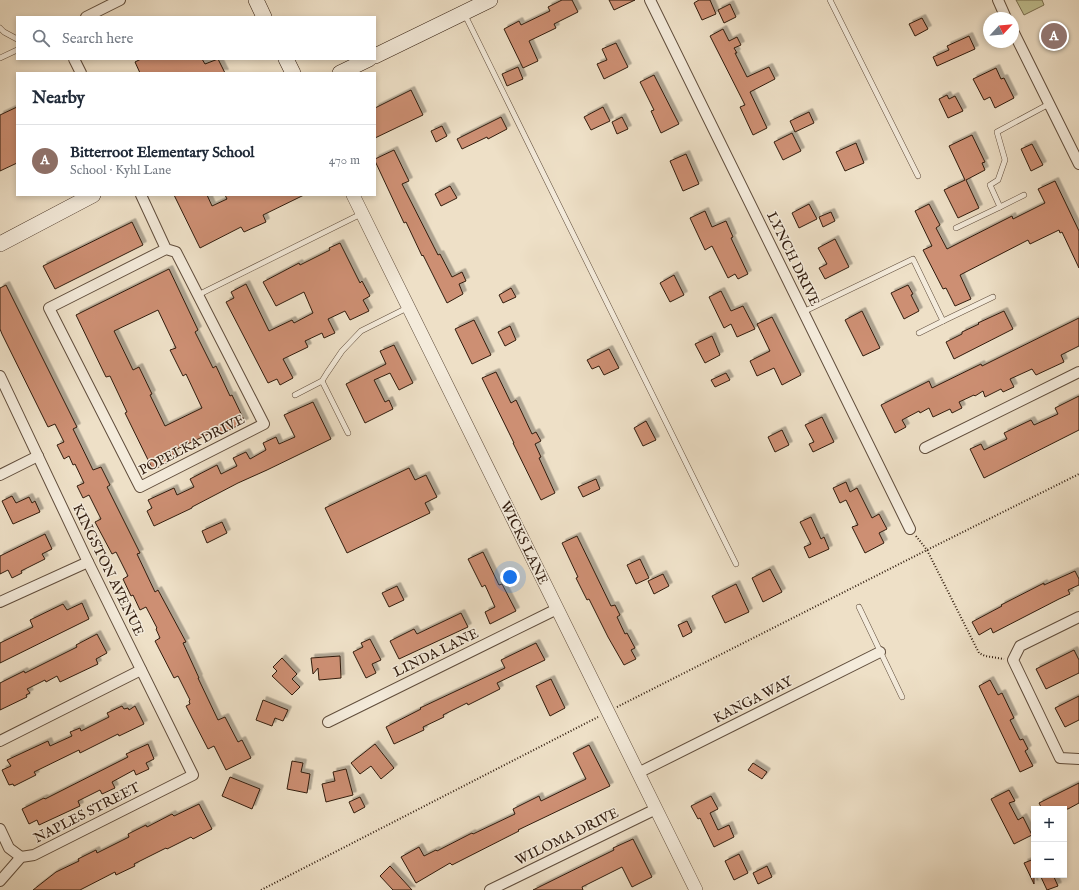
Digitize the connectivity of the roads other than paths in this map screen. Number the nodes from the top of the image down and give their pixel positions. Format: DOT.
graph roads {
  1 [pos="120,0"];
  2 [pos="256,0"];
  3 [pos="490,0"];
  4 [pos="650,0"];
  5 [pos="830,0"];
  6 [pos="998,0"];
  7 [pos="1003,12"];
  8 [pos="464,13"];
  9 [pos="88,16"];
  10 [pos="264,16"];
  11 [pos="0,28"];
  12 [pos="16,38"];
  13 [pos="1019,43"];
  14 [pos="16,50"];
  15 [pos="376,56"];
  16 [pos="0,58"];
  17 [pos="74,60"];
  18 [pos="286,60"];
  19 [pos="367,60"];
  20 [pos="80,72"];
  21 [pos="292,72"];
  22 [pos="342,72"];
  23 [pos="1049,104"];
  24 [pos="1079,164"];
  25 [pos="918,176"];
  26 [pos="1024,195"];
  27 [pos="91,196"];
  28 [pos="141,196"];
  29 [pos="354,196"];
  30 [pos="1000,207"];
  31 [pos="362,213"];
  32 [pos="956,228"];
  33 [pos="0,244"];
  34 [pos="166,249"];
  35 [pos="198,295"];
  36 [pos="993,297"];
  37 [pos="408,307"];
  38 [pos="803,312"];
  39 [pos="943,321"];
  40 [pos="919,333"];
  41 [pos="1079,372"];
  42 [pos="0,376"];
  43 [pos="322,381"];
  44 [pos="295,395"];
  45 [pos="348,433"];
  46 [pos="925,448"];
  47 [pos="38,456"];
  48 [pos="0,475"];
  49 [pos="910,529"];
  50 [pos="88,562"];
  51 [pos="736,564"];
  52 [pos="0,602"];
  53 [pos="859,607"];
  54 [pos="556,609"];
  55 [pos="1079,617"];
  56 [pos="880,652"];
  57 [pos="141,670"];
  58 [pos="902,697"];
  59 [pos="328,722"];
  60 [pos="0,741"];
  61 [pos="1079,759"];
  62 [pos="638,773"];
  63 [pos="193,775"];
  64 [pos="656,809"];
  65 [pos="0,829"];
  66 [pos="21,857"];
  67 [pos="0,881"];
  68 [pos="490,890"];
  69 [pos="696,890"];
  1 -- 9 [label="street"];
  2 -- 10 [label="main road"];
  3 -- 8 [label="main road"];
  4 -- 38 [label="street, LYNCH DRIVE"];
  5 -- 25 [label="lane"];
  6 -- 7 [label="street"];
  8 -- 15 [label="main road"];
  8 -- 51 [label="lane"];
  11 -- 12 [label="lane"];
  13 -- 23 [label="street"];
  14 -- 16 [label="lane"];
  17 -- 20 [label="street"];
  18 -- 21 [label="main road"];
  19 -- 22 [label="main road"];
  23 -- 24 [label="street"];
  23 -- 30 [label="lane"];
  26 -- 30 [label="lane"];
  27 -- 33 [label="main road"];
  28 -- 34 [label="street, POPELKA DRIVE"];
  29 -- 31 [label="street, WICKS LANE"];
  30 -- 32 [label="lane"];
  31 -- 35 [label="lane"];
  31 -- 37 [label="street, WICKS LANE"];
  34 -- 35 [label="street, POPELKA DRIVE"];
  34 -- 35 [label="street, POPELKA DRIVE"];
  36 -- 39 [label="lane"];
  37 -- 43 [label="lane"];
  37 -- 54 [label="street, WICKS LANE"];
  38 -- 39 [label="lane"];
  38 -- 49 [label="street, LYNCH DRIVE"];
  39 -- 40 [label="lane"];
  41 -- 46 [label="street"];
  42 -- 47 [label="street, KINGSTON AVENUE"];
  43 -- 44 [label="lane"];
  43 -- 45 [label="lane"];
  47 -- 48 [label="street"];
  47 -- 50 [label="street, KINGSTON AVENUE"];
  50 -- 52 [label="street"];
  50 -- 57 [label="street, KINGSTON AVENUE"];
  53 -- 56 [label="lane"];
  54 -- 59 [label="street, LINDA LANE"];
  54 -- 62 [label="street, WICKS LANE"];
  55 -- 61 [label="street"];
  56 -- 58 [label="lane"];
  56 -- 62 [label="street, KANGA WAY"];
  57 -- 60 [label="street"];
  57 -- 63 [label="street, KINGSTON AVENUE"];
  62 -- 64 [label="street, WICKS LANE"];
  63 -- 66 [label="street, NAPLES STREET"];
  64 -- 68 [label="street, WILOMA DRIVE"];
  64 -- 69 [label="street, WICKS LANE"];
  65 -- 66 [label="street"];
  66 -- 67 [label="street, NAPLES STREET"];
}
